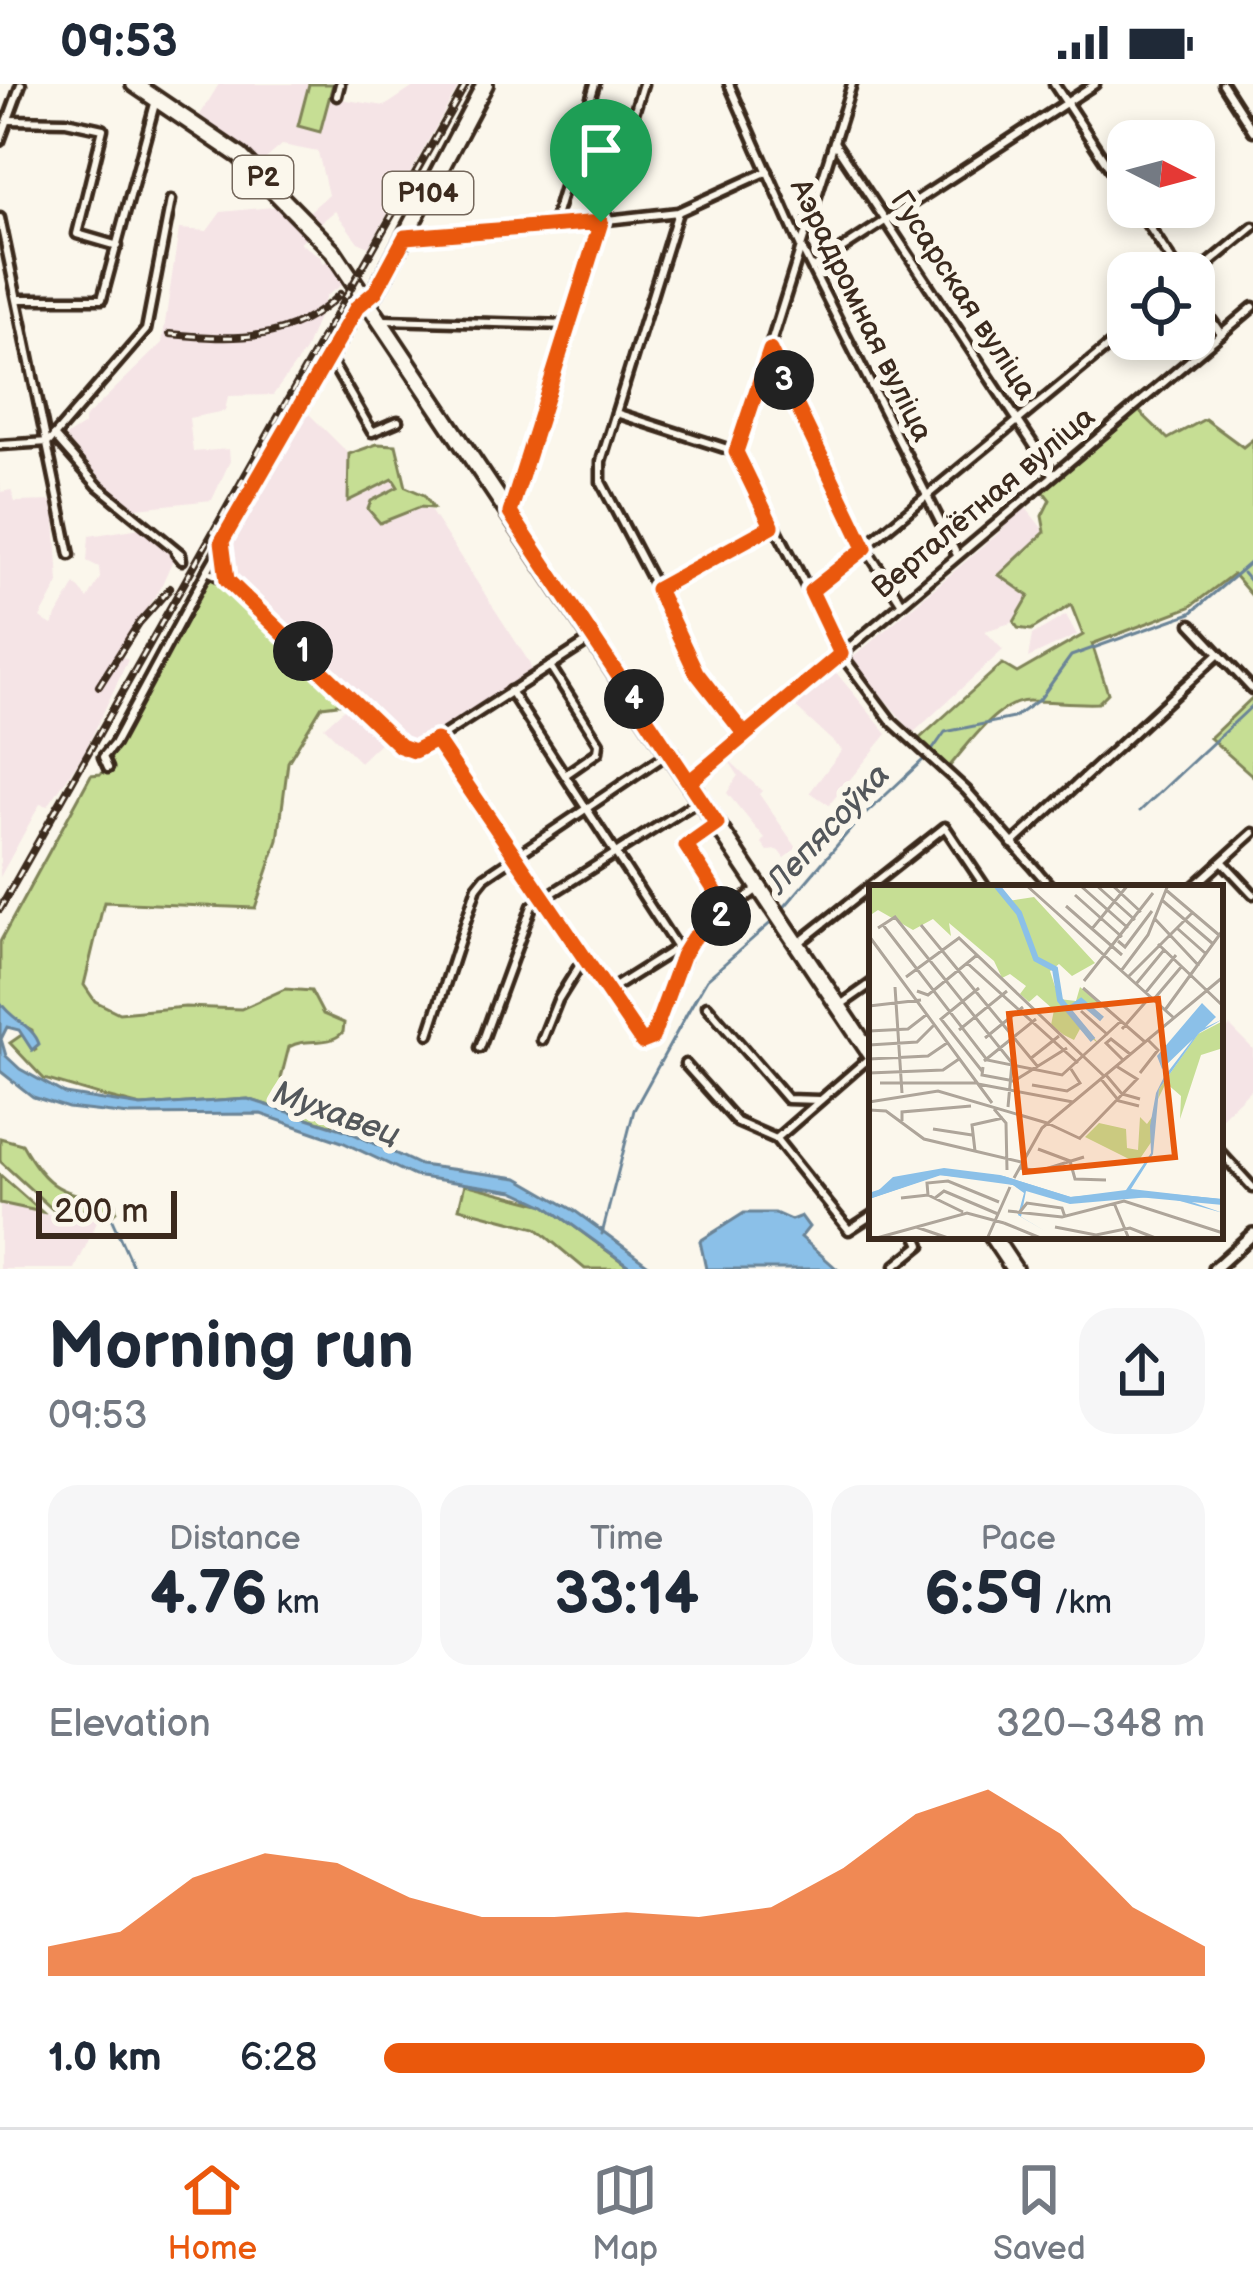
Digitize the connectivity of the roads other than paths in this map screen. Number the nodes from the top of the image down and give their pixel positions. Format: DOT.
graph roads {
  1 [pos="21,84"];
  2 [pos="134,84"];
  3 [pos="340,84"];
  4 [pos="485,84"];
  5 [pos="595,84"];
  6 [pos="643,84"];
  7 [pos="729,84"];
  8 [pos="852,84"];
  9 [pos="1054,84"];
  10 [pos="1095,84"];
  11 [pos="1222,84"];
  12 [pos="337,96"];
  13 [pos="157,98"];
  14 [pos="1066,103"];
  15 [pos="8,120"];
  16 [pos="1253,131"];
  17 [pos="0,141"];
  18 [pos="834,142"];
  19 [pos="1107,164"];
  20 [pos="768,171"];
  21 [pos="171,200"];
  22 [pos="678,212"];
  23 [pos="0,218"];
  24 [pos="887,221"];
  25 [pos="601,222"];
  26 [pos="552,227"];
  27 [pos="1253,227"];
  28 [pos="405,237"];
  29 [pos="800,245"];
  30 [pos="118,247"];
  31 [pos="1215,259"];
  32 [pos="813,268"];
  33 [pos="20,299"];
  34 [pos="366,299"];
  35 [pos="1253,307"];
  36 [pos="381,320"];
  37 [pos="1215,325"];
  38 [pos="568,326"];
  39 [pos="1221,334"];
  40 [pos="1107,347"];
  41 [pos="770,350"];
  42 [pos="328,356"];
  43 [pos="616,413"];
  44 [pos="398,421"];
  45 [pos="1018,421"];
  46 [pos="51,439"];
  47 [pos="0,445"];
  48 [pos="736,452"];
  49 [pos="1053,474"];
  50 [pos="928,498"];
  51 [pos="510,513"];
  52 [pos="772,526"];
  53 [pos="222,541"];
  54 [pos="865,548"];
  55 [pos="176,554"];
  56 [pos="70,555"];
  57 [pos="957,555"];
  58 [pos="208,571"];
  59 [pos="227,580"];
  60 [pos="657,589"];
  61 [pos="811,591"];
  62 [pos="902,602"];
  63 [pos="1191,624"];
  64 [pos="593,638"];
  65 [pos="841,654"];
  66 [pos="1219,654"];
  67 [pos="550,666"];
  68 [pos="1252,689"];
  69 [pos="510,691"];
  70 [pos="745,735"];
  71 [pos="436,740"];
  72 [pos="670,752"];
  73 [pos="108,768"];
  74 [pos="565,775"];
  75 [pos="689,782"];
  76 [pos="701,799"];
  77 [pos="587,808"];
  78 [pos="717,824"];
  79 [pos="1253,833"];
  80 [pos="1012,844"];
  81 [pos="613,852"];
  82 [pos="514,858"];
  83 [pos="1222,861"];
  84 [pos="871,885"];
  85 [pos="984,885"];
  86 [pos="1049,885"];
  87 [pos="1195,885"];
  88 [pos="760,887"];
  89 [pos="869,887"];
  90 [pos="1253,894"];
  91 [pos="543,899"];
  92 [pos="728,911"];
  93 [pos="797,944"];
  94 [pos="678,952"];
  95 [pos="586,955"];
  96 [pos="869,985"];
  97 [pos="610,990"];
  98 [pos="707,1006"];
  99 [pos="839,1006"];
  100 [pos="429,1034"];
  101 [pos="542,1040"];
  102 [pos="480,1048"];
  103 [pos="869,1051"];
  104 [pos="869,1059"];
  105 [pos="685,1064"];
  106 [pos="820,1100"];
  107 [pos="776,1139"];
  108 [pos="1223,1155"];
  109 [pos="1253,1188"];
  110 [pos="869,1217"];
  111 [pos="1252,1235"];
  112 [pos="918,1239"];
  113 [pos="994,1239"];
  114 [pos="895,1266"];
  115 [pos="1015,1269"];
  116 [pos="1214,1269"];
  1 -- 15 [label="street"];
  2 -- 13 [label="main road, Р2"];
  3 -- 12 [label="street"];
  4 -- 28 [label="main road, Р104"];
  5 -- 26 [label="street"];
  6 -- 25 [label="street"];
  7 -- 20 [label="street, Аэрадромная вуліца"];
  8 -- 18 [label="street"];
  9 -- 14 [label="street"];
  10 -- 14 [label="street"];
  11 -- 16 [label="street"];
  13 -- 30 [label="street"];
  13 -- 34 [label="main road, Р2"];
  14 -- 19 [label="street"];
  14 -- 24 [label="street"];
  15 -- 17 [label="street"];
  15 -- 30 [label="street"];
  18 -- 24 [label="street, Гусарская вуліца"];
  18 -- 29 [label="street"];
  20 -- 22 [label="street"];
  20 -- 29 [label="street, Аэрадромная вуліца"];
  21 -- 46 [label="street"];
  22 -- 25 [label="street"];
  22 -- 43 [label="street"];
  23 -- 33 [label="street"];
  24 -- 32 [label="street"];
  24 -- 45 [label="street, Гусарская вуліца"];
  25 -- 26 [label="street"];
  25 -- 38 [label="street"];
  26 -- 28 [label="street"];
  27 -- 31 [label="street"];
  28 -- 34 [label="main road, Р104"];
  29 -- 32 [label="street, Аэрадромная вуліца"];
  29 -- 41 [label="street"];
  30 -- 33 [label="street"];
  32 -- 50 [label="street, Аэрадромная вуліца"];
  33 -- 46 [label="street"];
  34 -- 36 [label="main road, Р2"];
  34 -- 42 [label="street"];
  35 -- 39 [label="street, Верталётная вуліца"];
  36 -- 38 [label="street"];
  36 -- 51 [label="main road, Р2"];
  37 -- 39 [label="street"];
  38 -- 51 [label="street"];
  39 -- 49 [label="street, Верталётная вуліца"];
  40 -- 45 [label="street"];
  41 -- 48 [label="street"];
  41 -- 54 [label="street"];
  42 -- 44 [label="street"];
  42 -- 53 [label="street"];
  43 -- 48 [label="street"];
  43 -- 60 [label="street"];
  45 -- 49 [label="street, Гусарская вуліца"];
  45 -- 50 [label="street"];
  46 -- 47 [label="street"];
  46 -- 55 [label="street"];
  46 -- 56 [label="street"];
  48 -- 52 [label="street"];
  49 -- 57 [label="street, Верталётная вуліца"];
  50 -- 54 [label="street"];
  50 -- 57 [label="street, Аэрадромная вуліца"];
  51 -- 64 [label="main road, Р2"];
  52 -- 60 [label="street"];
  52 -- 61 [label="street"];
  53 -- 58 [label="street"];
  53 -- 59 [label="street"];
  54 -- 61 [label="street"];
  54 -- 62 [label="street"];
  57 -- 62 [label="street, Верталётная вуліца"];
  58 -- 59 [label="street"];
  58 -- 73 [label="street"];
  59 -- 71 [label="street"];
  60 -- 70 [label="street"];
  61 -- 65 [label="street"];
  62 -- 65 [label="street, Верталётная вуліца"];
  63 -- 66 [label="street"];
  64 -- 67 [label="street"];
  64 -- 72 [label="main road, Р2"];
  65 -- 70 [label="street, Верталётная вуліца"];
  65 -- 80 [label="street"];
  66 -- 68 [label="street"];
  66 -- 80 [label="street"];
  67 -- 69 [label="street"];
  67 -- 74 [label="street"];
  69 -- 71 [label="street"];
  69 -- 74 [label="street"];
  70 -- 75 [label="street, Верталётная вуліца"];
  71 -- 82 [label="street"];
  72 -- 75 [label="main road, Р2"];
  72 -- 77 [label="street"];
  74 -- 77 [label="street"];
  75 -- 76 [label="main road, Р2"];
  76 -- 78 [label="main road, Р2"];
  76 -- 81 [label="street"];
  77 -- 81 [label="street"];
  77 -- 82 [label="street"];
  78 -- 88 [label="main road, Р2"];
  78 -- 92 [label="street"];
  79 -- 83 [label="street"];
  80 -- 86 [label="street"];
  81 -- 91 [label="street"];
  81 -- 94 [label="street"];
  82 -- 91 [label="street"];
  82 -- 100 [label="street"];
  83 -- 87 [label="street"];
  83 -- 90 [label="street"];
  84 -- 85 [label="street"];
  88 -- 92 [label="street"];
  88 -- 93 [label="main road, Р2"];
  89 -- 93 [label="street"];
  91 -- 95 [label="street"];
  91 -- 102 [label="street"];
  92 -- 94 [label="street"];
  93 -- 99 [label="main road, Р2"];
  94 -- 97 [label="street"];
  94 -- 97 [label="street"];
  95 -- 97 [label="street"];
  95 -- 101 [label="street"];
  96 -- 99 [label="street"];
  98 -- 106 [label="street"];
  99 -- 103 [label="main road, Р2"];
  104 -- 106 [label="street"];
  105 -- 107 [label="street"];
  106 -- 107 [label="street"];
  107 -- 110 [label="street"];
  108 -- 109 [label="street"];
  111 -- 116 [label="street"];
  112 -- 114 [label="street"];
  113 -- 115 [label="main road"];
}
